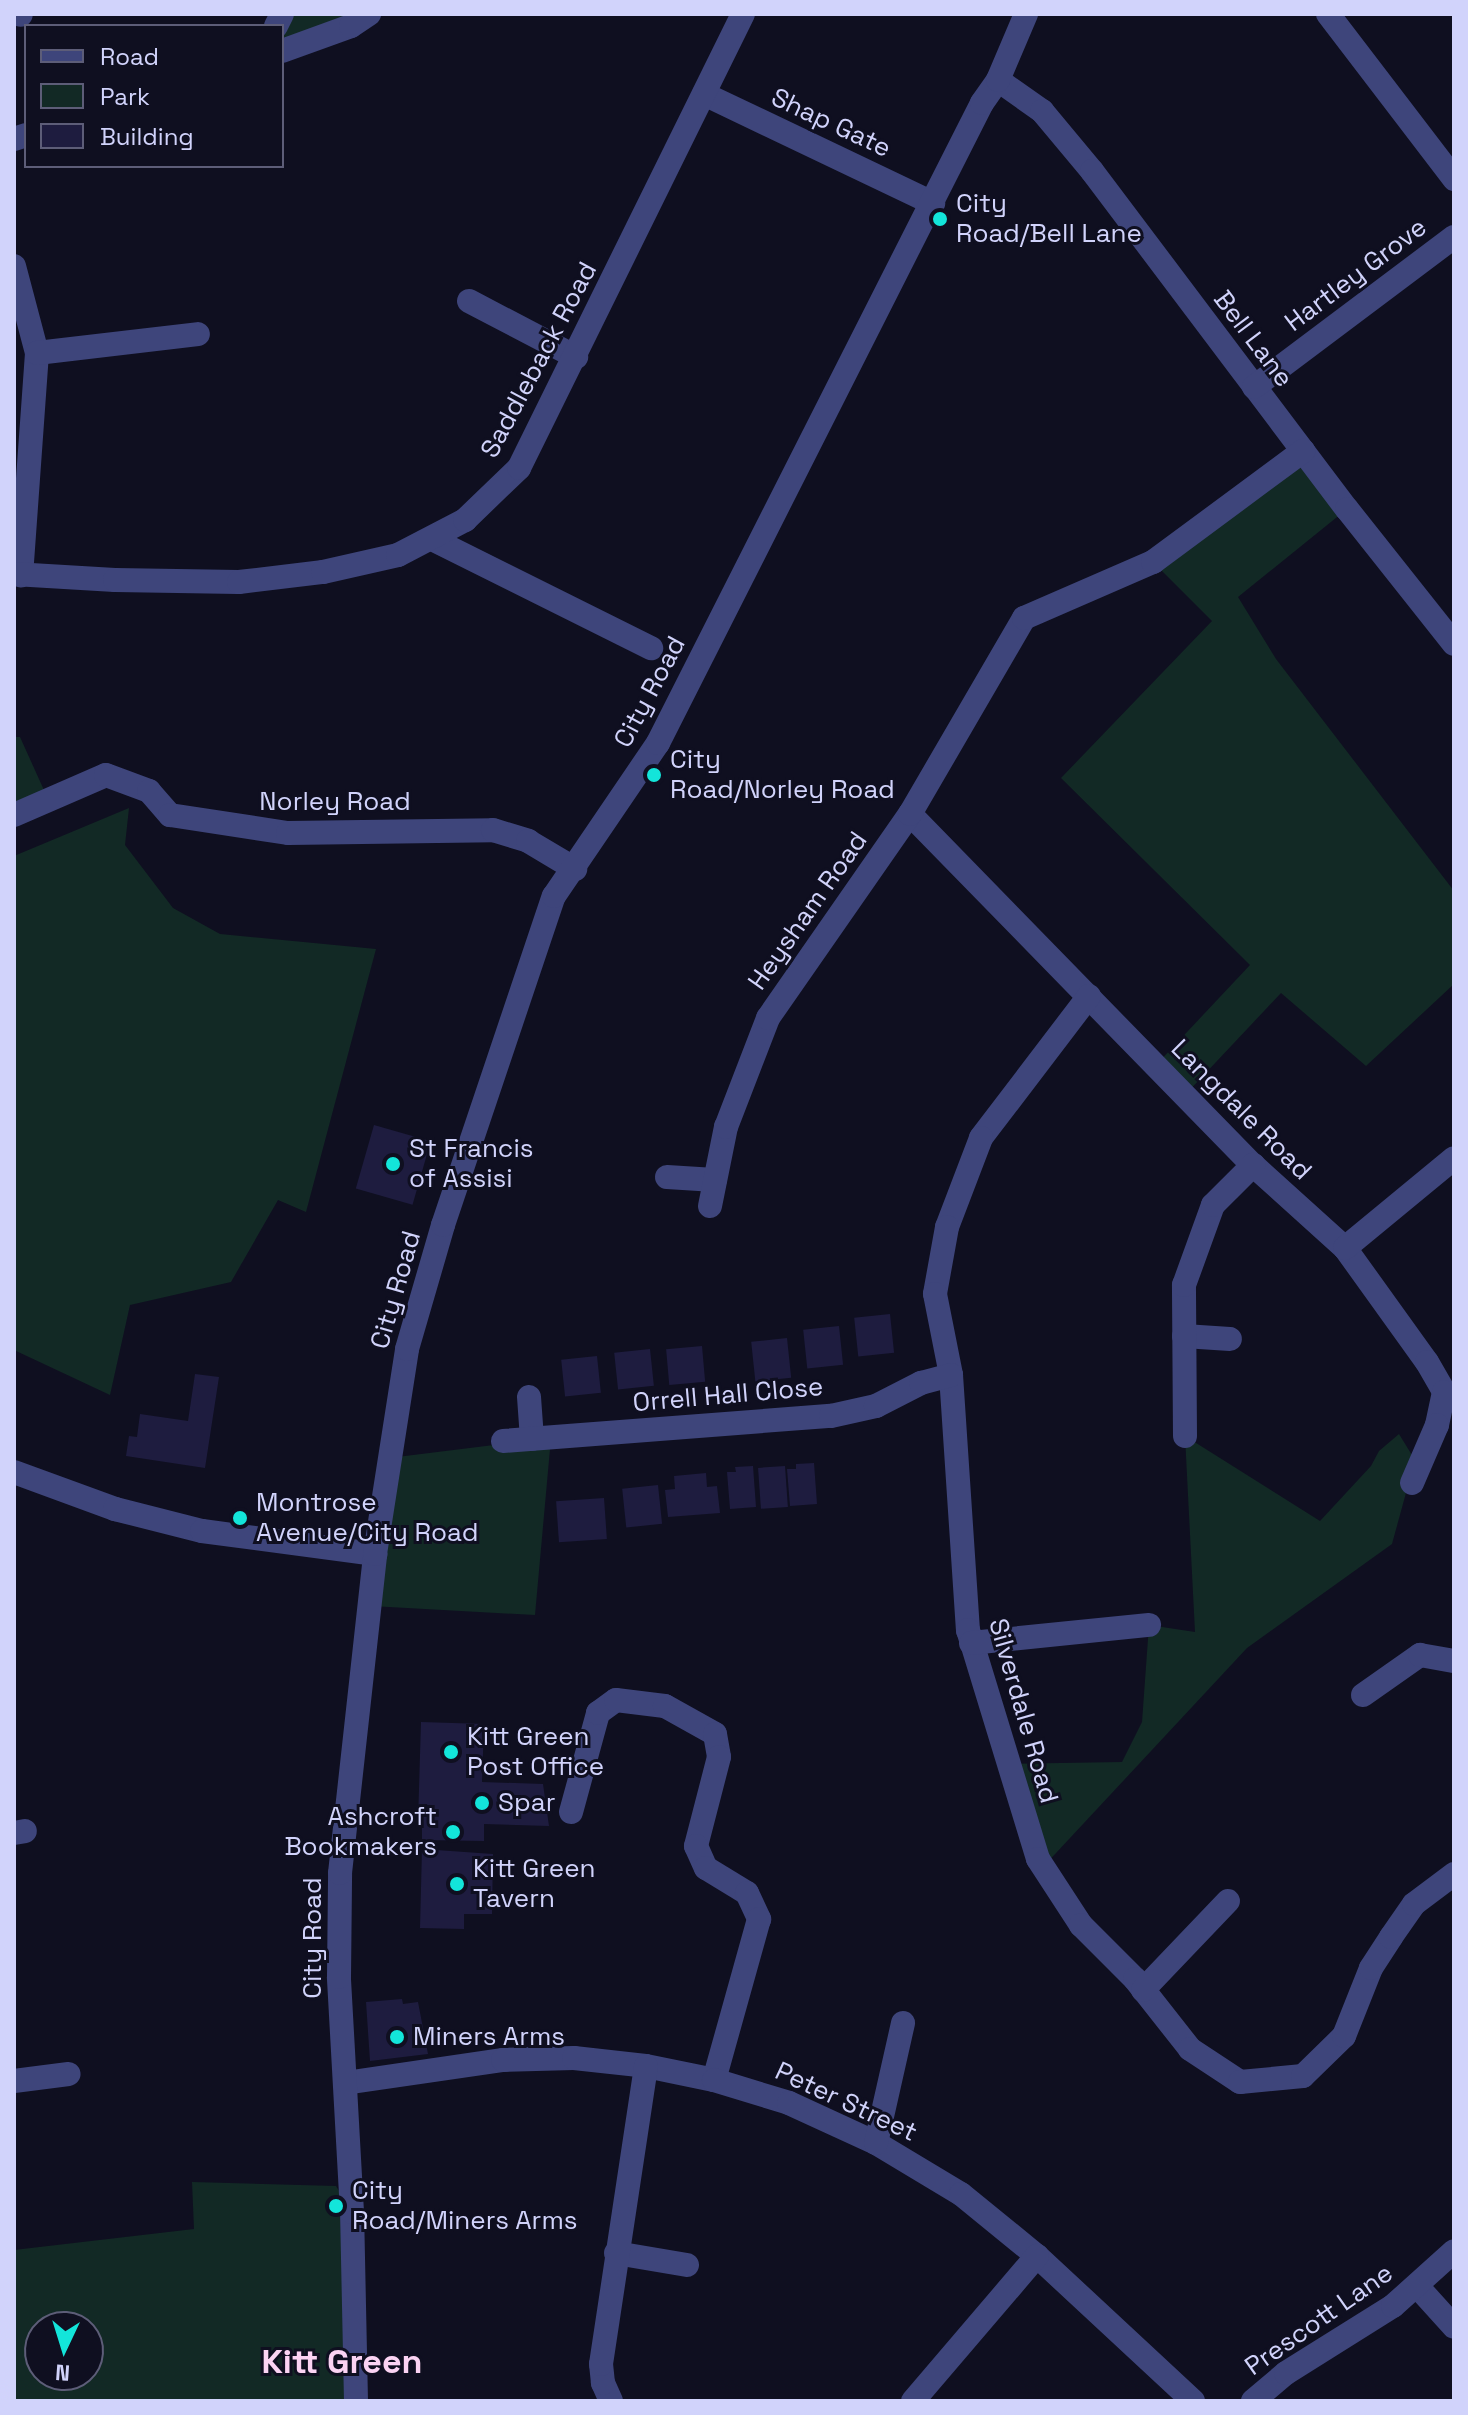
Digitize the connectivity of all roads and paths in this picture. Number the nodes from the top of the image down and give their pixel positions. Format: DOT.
graph roads {
  1 [pos="369,14"];
  2 [pos="743,14"];
  3 [pos="1026,14"];
  4 [pos="1328,14"];
  5 [pos="284,50"];
  6 [pos="998,80"];
  7 [pos="704,94"];
  8 [pos="1454,179"];
  9 [pos="933,203"];
  10 [pos="1454,237"];
  11 [pos="14,266"];
  12 [pos="469,301"];
  13 [pos="198,334"];
  14 [pos="37,353"];
  15 [pos="576,357"];
  16 [pos="1254,387"];
  17 [pos="1303,451"];
  18 [pos="432,539"];
  19 [pos="18,575"];
  20 [pos="1454,644"];
  21 [pos="651,648"];
  22 [pos="910,814"];
  23 [pos="14,815"];
  24 [pos="575,869"];
  25 [pos="1089,996"];
  26 [pos="1454,1158"];
  27 [pos="1253,1165"];
  28 [pos="667,1177"];
  29 [pos="715,1180"];
  30 [pos="710,1206"];
  31 [pos="1345,1248"];
  32 [pos="1184,1336"];
  33 [pos="1230,1339"];
  34 [pos="951,1375"];
  35 [pos="529,1397"];
  36 [pos="1185,1436"];
  37 [pos="532,1439"];
  38 [pos="503,1441"];
  39 [pos="14,1472"];
  40 [pos="1412,1483"];
  41 [pos="375,1554"];
  42 [pos="1149,1625"];
  43 [pos="971,1643"];
  44 [pos="1454,1661"];
  45 [pos="1363,1695"];
  46 [pos="571,1812"];
  47 [pos="1454,1874"];
  48 [pos="1228,1901"];
  49 [pos="1143,1990"];
  50 [pos="903,2023"];
  51 [pos="646,2066"];
  52 [pos="69,2074"];
  53 [pos="714,2080"];
  54 [pos="14,2081"];
  55 [pos="345,2083"];
  56 [pos="876,2143"];
  57 [pos="1454,2251"];
  58 [pos="616,2253"];
  59 [pos="1037,2256"];
  60 [pos="687,2265"];
  61 [pos="1417,2286"];
  62 [pos="1454,2327"];
  63 [pos="356,2401"];
  64 [pos="611,2401"];
  65 [pos="913,2401"];
  66 [pos="1193,2401"];
  67 [pos="1253,2401"];
  1 -- 5 [label="street"];
  2 -- 7 [label="street, Saddleback Road"];
  3 -- 6 [label="street, City Road"];
  4 -- 8 [label="street"];
  6 -- 9 [label="street, City Road"];
  6 -- 16 [label="street, Bell Lane"];
  7 -- 9 [label="street, Shap Gate"];
  7 -- 15 [label="street, Saddleback Road"];
  9 -- 24 [label="street, City Road"];
  10 -- 16 [label="street, Hartley Grove"];
  11 -- 14 [label="street"];
  12 -- 15 [label="street"];
  13 -- 14 [label="street"];
  14 -- 19 [label="street"];
  15 -- 18 [label="street, Saddleback Road"];
  16 -- 17 [label="street, Bell Lane"];
  17 -- 20 [label="street, Bell Lane"];
  17 -- 22 [label="street, Heysham Road"];
  18 -- 19 [label="street, Saddleback Road"];
  18 -- 21 [label="street"];
  22 -- 25 [label="street, Langdale Road"];
  22 -- 29 [label="street, Heysham Road"];
  23 -- 24 [label="street, Norley Road"];
  24 -- 41 [label="street, City Road"];
  25 -- 27 [label="street, Langdale Road"];
  25 -- 34 [label="street, Silverdale Road"];
  26 -- 31 [label="street"];
  27 -- 31 [label="street, Langdale Road"];
  27 -- 32 [label="street"];
  28 -- 29 [label="street"];
  29 -- 30 [label="street, Heysham Road"];
  31 -- 40 [label="street, Langdale Road"];
  32 -- 33 [label="street"];
  32 -- 36 [label="street"];
  34 -- 37 [label="street, Orrell Hall Close"];
  34 -- 43 [label="street, Silverdale Road"];
  35 -- 37 [label="street"];
  37 -- 38 [label="street, Orrell Hall Close"];
  39 -- 41 [label="street"];
  41 -- 55 [label="street, City Road"];
  42 -- 43 [label="street"];
  43 -- 49 [label="street, Silverdale Road"];
  44 -- 45 [label="street"];
  46 -- 53 [label="street"];
  47 -- 49 [label="street, Silverdale Road"];
  48 -- 49 [label="street"];
  50 -- 56 [label="street"];
  51 -- 53 [label="street, Peter Street"];
  51 -- 55 [label="street, Peter Street"];
  51 -- 58 [label="street"];
  52 -- 54 [label="street"];
  53 -- 56 [label="street, Peter Street"];
  55 -- 63 [label="street, City Road"];
  56 -- 59 [label="street, Peter Street"];
  57 -- 61 [label="street"];
  58 -- 60 [label="street"];
  58 -- 64 [label="street"];
  59 -- 65 [label="street"];
  59 -- 66 [label="street, Peter Street"];
  61 -- 62 [label="street"];
  61 -- 67 [label="street, Prescott Lane"];
}
